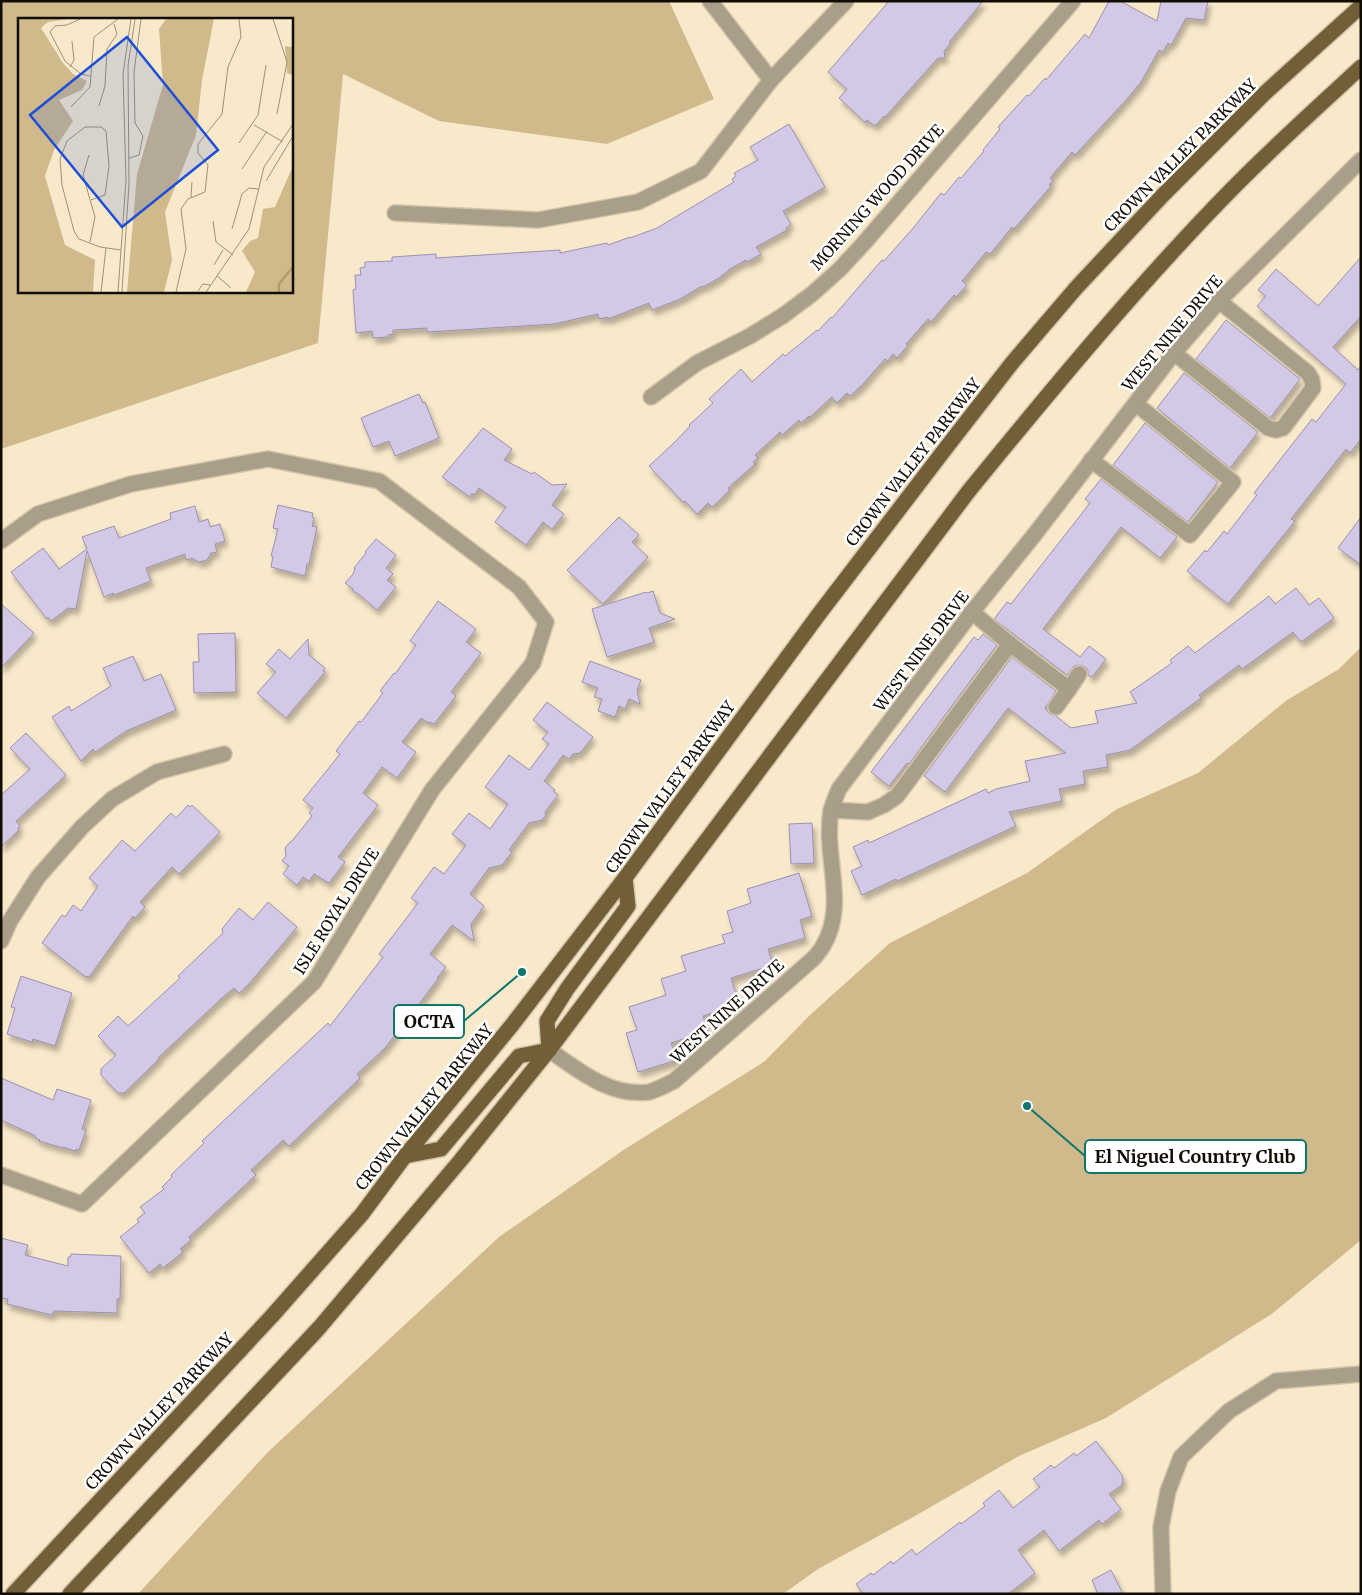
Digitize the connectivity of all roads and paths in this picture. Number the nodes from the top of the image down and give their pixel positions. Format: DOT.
graph roads {
  1 [pos="710,1"];
  2 [pos="846,1"];
  3 [pos="1073,1"];
  4 [pos="1361,6"];
  5 [pos="1361,68"];
  6 [pos="771,80"];
  7 [pos="1361,160"];
  8 [pos="395,212"];
  9 [pos="1219,301"];
  10 [pos="1174,353"];
  11 [pos="651,397"];
  12 [pos="1136,404"];
  13 [pos="1091,460"];
  14 [pos="1,541"];
  15 [pos="972,612"];
  16 [pos="1010,644"];
  17 [pos="1079,674"];
  18 [pos="1069,689"];
  19 [pos="1056,707"];
  20 [pos="224,754"];
  21 [pos="831,810"];
  22 [pos="625,878"];
  23 [pos="1,941"];
  24 [pos="549,1050"];
  25 [pos="405,1156"];
  26 [pos="1,1175"];
  27 [pos="1361,1374"];
  28 [pos="13,1594"];
  29 [pos="70,1594"];
  30 [pos="1163,1594"];
  1 -- 6 [label="street"];
  2 -- 6 [label="street"];
  3 -- 11 [label="street, MORNING WOOD DRIVE"];
  4 -- 22 [label="main road, CROWN VALLEY PARKWAY"];
  5 -- 24 [label="main road"];
  6 -- 8 [label="street"];
  7 -- 9 [label="street, WEST NINE DRIVE"];
  9 -- 10 [label="street, WEST NINE DRIVE"];
  9 -- 10 [label="street"];
  10 -- 12 [label="street, WEST NINE DRIVE"];
  12 -- 13 [label="street, WEST NINE DRIVE"];
  12 -- 13 [label="street"];
  13 -- 15 [label="street, WEST NINE DRIVE"];
  14 -- 26 [label="street, ISLE ROYAL DRIVE"];
  15 -- 16 [label="street"];
  15 -- 21 [label="street, WEST NINE DRIVE"];
  16 -- 18 [label="street"];
  16 -- 21 [label="street"];
  17 -- 18 [label="street"];
  18 -- 19 [label="street"];
  20 -- 23 [label="street"];
  21 -- 24 [label="street, WEST NINE DRIVE"];
  22 -- 24 [label="main road"];
  22 -- 25 [label="main road, CROWN VALLEY PARKWAY"];
  24 -- 25 [label="main road"];
  24 -- 29 [label="main road"];
  25 -- 28 [label="main road, CROWN VALLEY PARKWAY"];
  27 -- 30 [label="street"];
}
